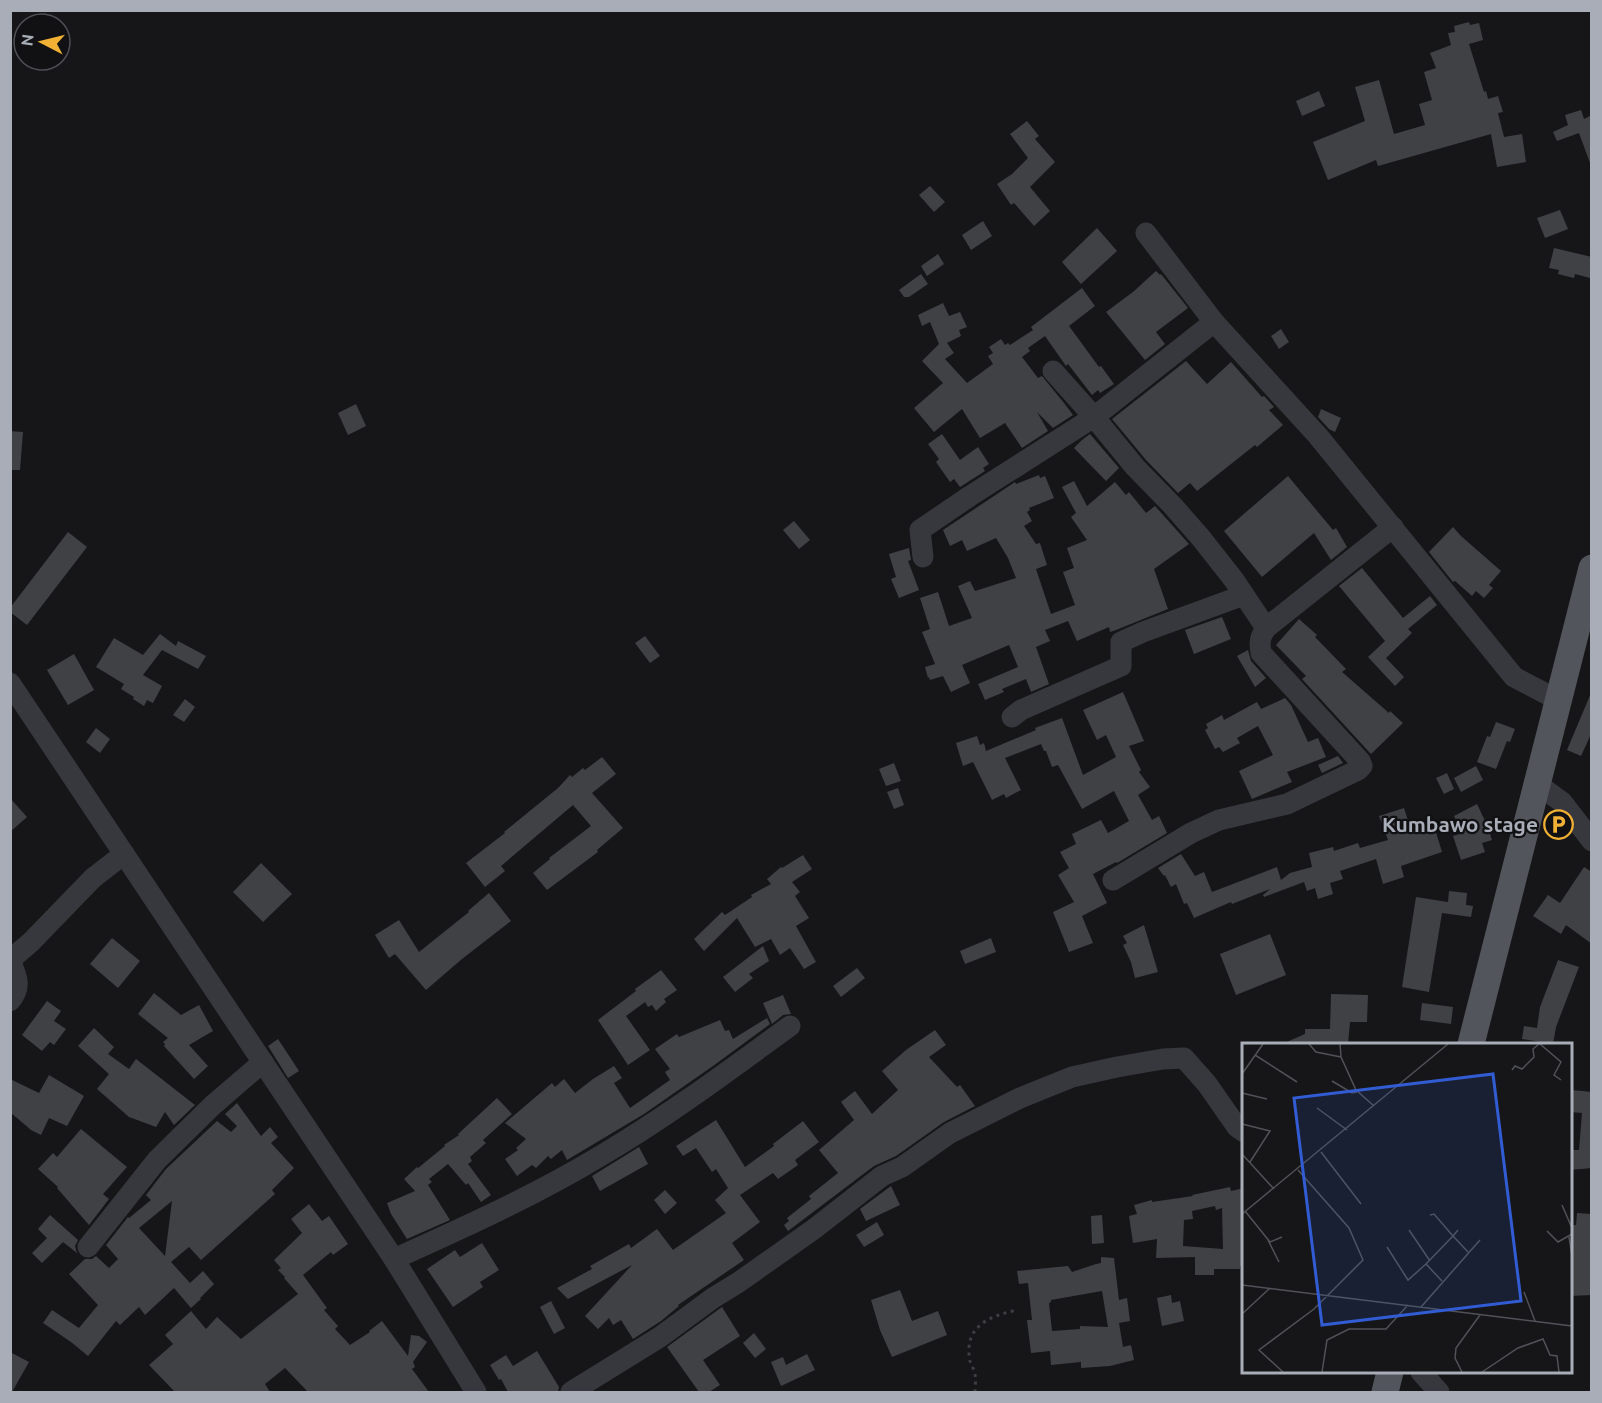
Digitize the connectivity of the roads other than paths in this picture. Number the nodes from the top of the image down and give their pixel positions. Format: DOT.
graph roads {
  1 [pos="1146,233"];
  2 [pos="1214,322"];
  3 [pos="1053,371"];
  4 [pos="1094,417"];
  5 [pos="1393,527"];
  6 [pos="923,557"];
  7 [pos="1592,568"];
  8 [pos="1244,595"];
  9 [pos="1266,628"];
  10 [pos="10,683"];
  11 [pos="1558,700"];
  12 [pos="1012,717"];
  13 [pos="1536,783"];
  14 [pos="1592,841"];
  15 [pos="124,854"];
  16 [pos="1113,880"];
  17 [pos="10,960"];
  18 [pos="10,1001"];
  19 [pos="790,1026"];
  20 [pos="1471,1043"];
  21 [pos="263,1062"];
  22 [pos="1242,1131"];
  23 [pos="88,1247"];
  24 [pos="394,1259"];
  25 [pos="1389,1373"];
  26 [pos="1422,1373"];
  27 [pos="476,1392"];
  28 [pos="571,1392"];
  29 [pos="1384,1392"];
  30 [pos="1439,1392"];
  1 -- 2 [label="street"];
  2 -- 4 [label="street"];
  2 -- 5 [label="street"];
  3 -- 4 [label="street"];
  4 -- 6 [label="street"];
  4 -- 8 [label="street"];
  5 -- 9 [label="street"];
  5 -- 11 [label="street"];
  7 -- 11 [label="main road"];
  8 -- 9 [label="street"];
  8 -- 12 [label="street"];
  9 -- 16 [label="street"];
  10 -- 15 [label="street"];
  11 -- 13 [label="main road"];
  13 -- 14 [label="street"];
  13 -- 20 [label="main road"];
  15 -- 17 [label="street"];
  15 -- 21 [label="street"];
  17 -- 18 [label="street"];
  19 -- 24 [label="street"];
  21 -- 23 [label="street"];
  21 -- 24 [label="street"];
  22 -- 28 [label="street"];
  24 -- 27 [label="street"];
  25 -- 29 [label="main road"];
  26 -- 30 [label="street"];
}
